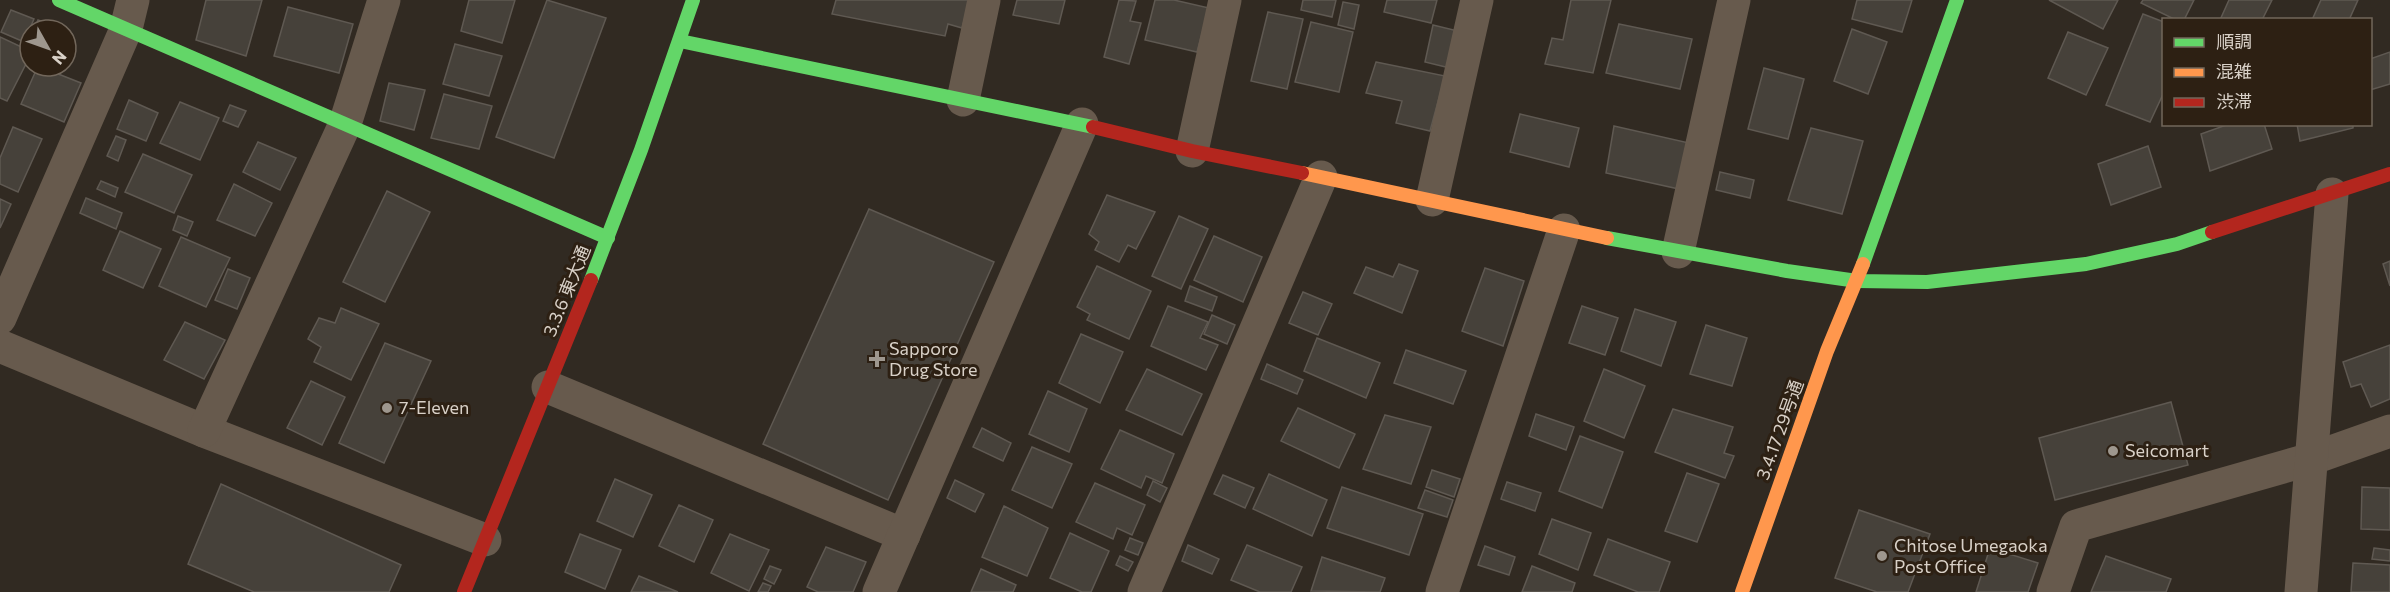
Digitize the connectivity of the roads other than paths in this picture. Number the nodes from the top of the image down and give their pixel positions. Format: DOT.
graph roads {
  1 [pos="59,0"];
  2 [pos="384,0"];
  3 [pos="693,0"];
  4 [pos="984,0"];
  5 [pos="1226,0"];
  6 [pos="1477,0"];
  7 [pos="1734,0"];
  8 [pos="1957,0"];
  9 [pos="130,15"];
  10 [pos="680,41"];
  11 [pos="963,100"];
  12 [pos="345,124"];
  13 [pos="1082,124"];
  14 [pos="1192,151"];
  15 [pos="2390,174"];
  16 [pos="1321,177"];
  17 [pos="2332,194"];
  18 [pos="1432,200"];
  19 [pos="1564,230"];
  20 [pos="608,238"];
  21 [pos="1678,252"];
  22 [pos="1857,281"];
  23 [pos="0,318"];
  24 [pos="0,346"];
  25 [pos="548,387"];
  26 [pos="204,430"];
  27 [pos="2390,431"];
  28 [pos="2311,459"];
  29 [pos="904,535"];
  30 [pos="485,540"];
  31 [pos="465,592"];
  32 [pos="879,592"];
  33 [pos="1144,592"];
  34 [pos="1442,592"];
  35 [pos="1742,592"];
  36 [pos="2053,592"];
  37 [pos="2301,592"];
  1 -- 9 [label="street"];
  2 -- 12 [label="street"];
  3 -- 10 [label="street, 3.3.6 東大通"];
  4 -- 11 [label="street"];
  5 -- 14 [label="street"];
  6 -- 18 [label="street"];
  7 -- 21 [label="street"];
  8 -- 22 [label="street, 3.4.17 29号通"];
  9 -- 12 [label="street"];
  9 -- 23 [label="street"];
  10 -- 11 [label="street"];
  10 -- 20 [label="street, 3.3.6 東大通"];
  11 -- 13 [label="street"];
  12 -- 20 [label="street"];
  12 -- 26 [label="street"];
  13 -- 14 [label="street"];
  13 -- 29 [label="street"];
  14 -- 16 [label="street"];
  15 -- 17 [label="street"];
  16 -- 18 [label="street"];
  16 -- 33 [label="street"];
  17 -- 22 [label="street"];
  17 -- 28 [label="street"];
  18 -- 19 [label="street"];
  19 -- 21 [label="street"];
  19 -- 34 [label="street"];
  20 -- 25 [label="street, 3.3.6 東大通"];
  21 -- 22 [label="street"];
  22 -- 35 [label="street, 3.4.17 29号通"];
  24 -- 26 [label="street"];
  25 -- 29 [label="street"];
  25 -- 30 [label="street, 3.3.6 東大通"];
  26 -- 30 [label="street"];
  27 -- 28 [label="street"];
  28 -- 36 [label="street"];
  28 -- 37 [label="street"];
  29 -- 32 [label="street"];
  30 -- 31 [label="street, 3.3.6 東大通"];
}
